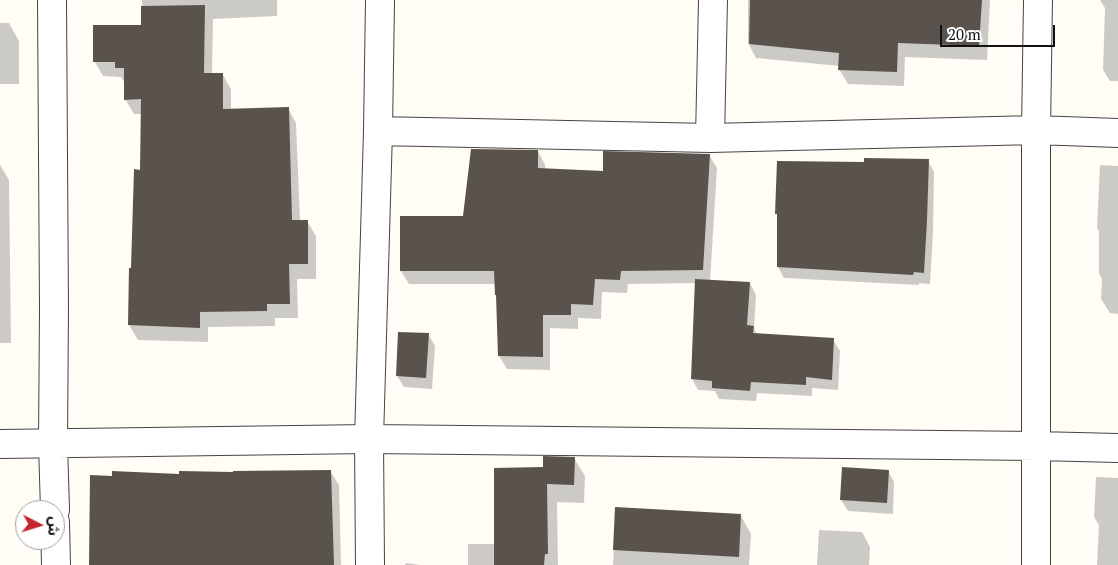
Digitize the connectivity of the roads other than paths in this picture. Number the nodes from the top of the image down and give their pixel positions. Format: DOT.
graph roads {
  1 [pos="52,0"];
  2 [pos="380,0"];
  3 [pos="713,0"];
  4 [pos="1038,0"];
  5 [pos="1036,130"];
  6 [pos="378,131"];
  7 [pos="1118,133"];
  8 [pos="710,138"];
  9 [pos="369,439"];
  10 [pos="0,444"];
  11 [pos="53,444"];
  12 [pos="1037,446"];
  13 [pos="1118,448"];
  14 [pos="55,500"];
  15 [pos="56,550"];
  16 [pos="56,565"];
  17 [pos="370,565"];
  18 [pos="1036,565"];
  1 -- 11 [label="street"];
  2 -- 6 [label="street"];
  3 -- 8 [label="street"];
  4 -- 5 [label="street"];
  5 -- 7 [label="street"];
  5 -- 8 [label="street"];
  5 -- 12 [label="street"];
  6 -- 8 [label="street"];
  6 -- 9 [label="street"];
  9 -- 11 [label="street"];
  9 -- 12 [label="street"];
  9 -- 17 [label="street"];
  10 -- 11 [label="street"];
  11 -- 14 [label="street"];
  12 -- 13 [label="street"];
  12 -- 18 [label="street"];
  15 -- 16 [label="street"];
}
